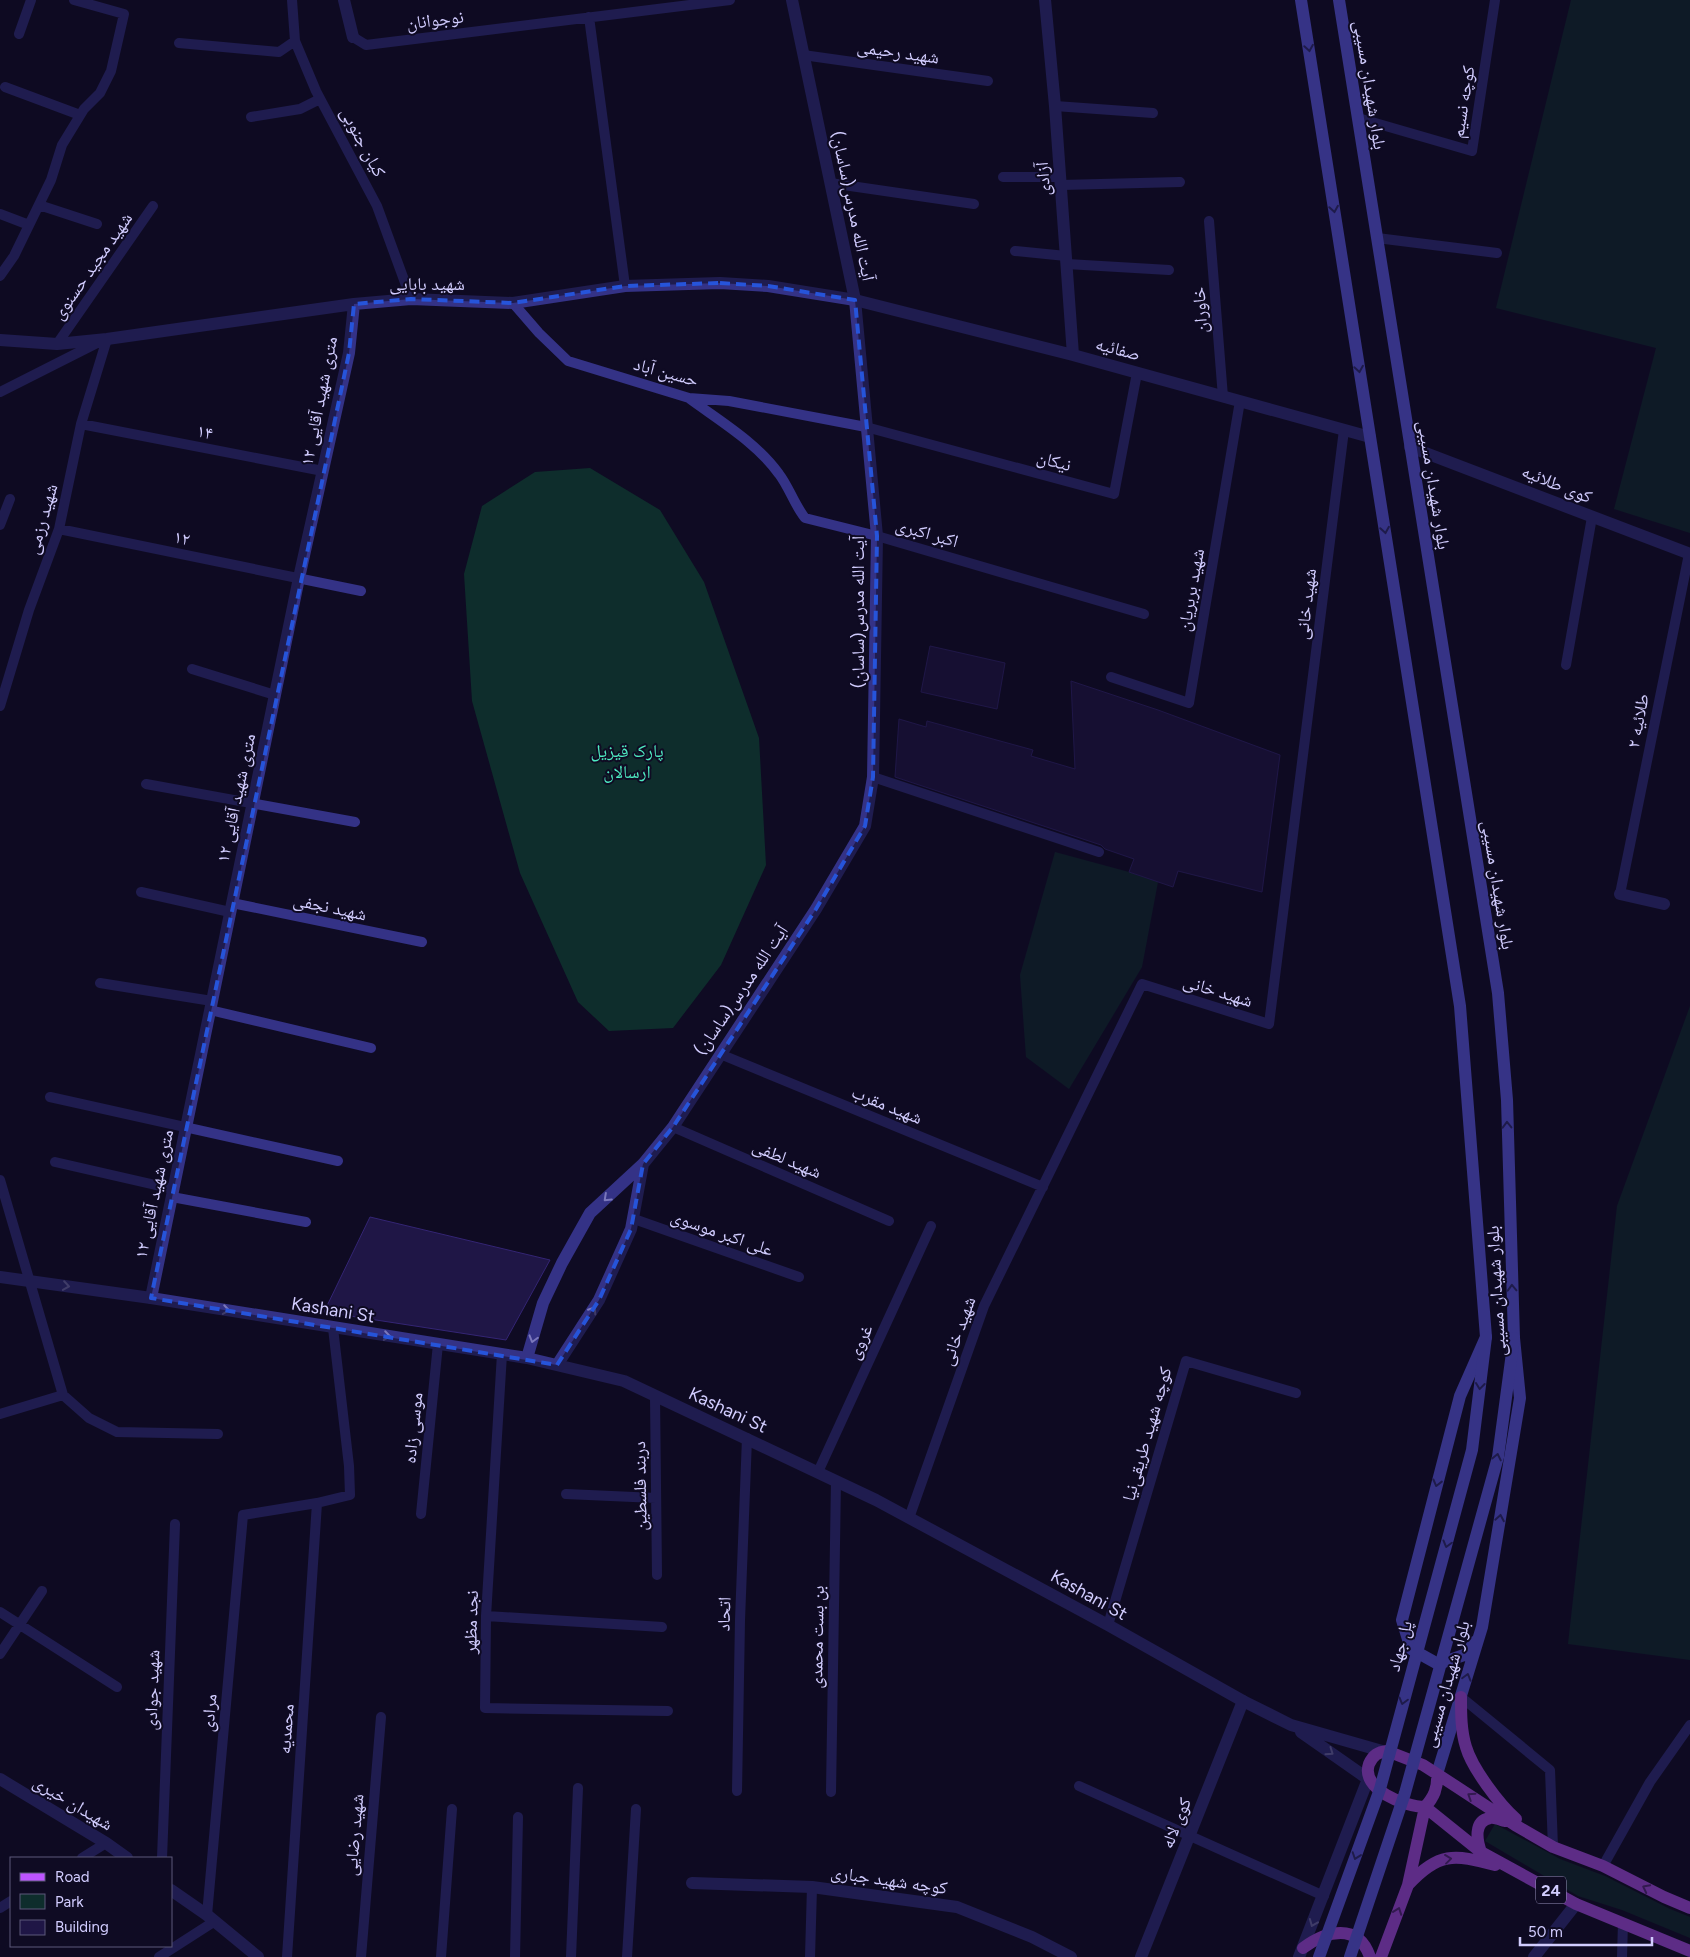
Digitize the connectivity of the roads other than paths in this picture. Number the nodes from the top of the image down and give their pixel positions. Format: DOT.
graph roads {
  1 [pos="31,0"];
  2 [pos="74,0"];
  3 [pos="292,0"];
  4 [pos="344,0"];
  5 [pos="730,0"];
  6 [pos="792,0"];
  7 [pos="1045,0"];
  8 [pos="1301,0"];
  9 [pos="1339,0"];
  10 [pos="1495,0"];
  11 [pos="589,17"];
  12 [pos="19,34"];
  13 [pos="353,37"];
  14 [pos="295,40"];
  15 [pos="179,43"];
  16 [pos="803,55"];
  17 [pos="988,81"];
  18 [pos="5,87"];
  19 [pos="320,98"];
  20 [pos="1055,106"];
  21 [pos="1153,113"];
  22 [pos="80,115"];
  23 [pos="251,117"];
  24 [pos="1358,118"];
  25 [pos="1003,177"];
  26 [pos="1061,181"];
  27 [pos="1180,182"];
  28 [pos="830,183"];
  29 [pos="974,204"];
  30 [pos="39,205"];
  31 [pos="153,206"];
  32 [pos="0,214"];
  33 [pos="1209,221"];
  34 [pos="97,224"];
  35 [pos="29,225"];
  36 [pos="1377,238"];
  37 [pos="1015,251"];
  38 [pos="1497,253"];
  39 [pos="1066,260"];
  40 [pos="1169,270"];
  41 [pos="0,276"];
  42 [pos="625,286"];
  43 [pos="412,299"];
  44 [pos="855,300"];
  45 [pos="513,303"];
  46 [pos="354,304"];
  47 [pos="107,339"];
  48 [pos="0,340"];
  49 [pos="57,344"];
  50 [pos="1073,355"];
  51 [pos="1137,373"];
  52 [pos="0,392"];
  53 [pos="1223,397"];
  54 [pos="688,398"];
  55 [pos="1240,401"];
  56 [pos="81,424"];
  57 [pos="866,428"];
  58 [pos="1344,430"];
  59 [pos="1370,437"];
  60 [pos="1410,447"];
  61 [pos="323,471"];
  62 [pos="10,499"];
  63 [pos="1592,517"];
  64 [pos="0,525"];
  65 [pos="59,529"];
  66 [pos="877,536"];
  67 [pos="1689,554"];
  68 [pos="299,578"];
  69 [pos="361,591"];
  70 [pos="1144,614"];
  71 [pos="1566,665"];
  72 [pos="192,669"];
  73 [pos="1111,678"];
  74 [pos="275,695"];
  75 [pos="0,706"];
  76 [pos="872,777"];
  77 [pos="146,784"];
  78 [pos="253,804"];
  79 [pos="355,822"];
  80 [pos="1099,852"];
  81 [pos="141,892"];
  82 [pos="1620,894"];
  83 [pos="1664,904"];
  84 [pos="231,908"];
  85 [pos="422,942"];
  86 [pos="100,983"];
  87 [pos="211,1006"];
  88 [pos="371,1048"];
  89 [pos="720,1054"];
  90 [pos="50,1097"];
  91 [pos="673,1127"];
  92 [pos="186,1128"];
  93 [pos="55,1162"];
  94 [pos="338,1162"];
  95 [pos="643,1164"];
  96 [pos="0,1180"];
  97 [pos="1042,1187"];
  98 [pos="172,1193"];
  99 [pos="634,1219"];
  100 [pos="889,1221"];
  101 [pos="306,1222"];
  102 [pos="931,1226"];
  103 [pos="0,1276"];
  104 [pos="799,1277"];
  105 [pos="29,1281"];
  106 [pos="151,1298"];
  107 [pos="333,1328"];
  108 [pos="1486,1337"];
  109 [pos="1514,1338"];
  110 [pos="438,1344"];
  111 [pos="502,1354"];
  112 [pos="527,1358"];
  113 [pos="557,1365"];
  114 [pos="1296,1393"];
  115 [pos="63,1396"];
  116 [pos="655,1396"];
  117 [pos="0,1414"];
  118 [pos="218,1434"];
  119 [pos="747,1438"];
  120 [pos="818,1472"];
  121 [pos="836,1481"];
  122 [pos="566,1494"];
  123 [pos="656,1498"];
  124 [pos="318,1503"];
  125 [pos="421,1514"];
  126 [pos="909,1518"];
  127 [pos="175,1524"];
  128 [pos="658,1575"];
  129 [pos="42,1591"];
  130 [pos="0,1612"];
  131 [pos="486,1616"];
  132 [pos="20,1625"];
  133 [pos="1108,1625"];
  134 [pos="662,1627"];
  135 [pos="1482,1627"];
  136 [pos="0,1654"];
  137 [pos="117,1687"];
  138 [pos="1461,1697"];
  139 [pos="1243,1701"];
  140 [pos="668,1711"];
  141 [pos="380,1717"];
  142 [pos="1291,1725"];
  143 [pos="1690,1725"];
  144 [pos="1382,1752"];
  145 [pos="1437,1774"];
  146 [pos="1368,1779"];
  147 [pos="0,1780"];
  148 [pos="1079,1786"];
  149 [pos="578,1788"];
  150 [pos="737,1791"];
  151 [pos="831,1792"];
  152 [pos="1425,1807"];
  153 [pos="452,1809"];
  154 [pos="636,1809"];
  155 [pos="518,1817"];
  156 [pos="1510,1822"];
  157 [pos="1189,1836"];
  158 [pos="1541,1840"];
  159 [pos="106,1843"];
  160 [pos="1554,1847"];
  161 [pos="1481,1852"];
  162 [pos="84,1857"];
  163 [pos="126,1857"];
  164 [pos="162,1857"];
  165 [pos="1603,1866"];
  166 [pos="1516,1871"];
  167 [pos="692,1883"];
  168 [pos="1408,1884"];
  169 [pos="812,1887"];
  170 [pos="172,1891"];
  171 [pos="1324,1896"];
  172 [pos="1576,1904"];
  173 [pos="1690,1908"];
  174 [pos="211,1918"];
  175 [pos="1623,1923"];
  176 [pos="1328,1935"];
  177 [pos="1690,1951"];
  178 [pos="1301,1953"];
  179 [pos="159,1957"];
  180 [pos="258,1957"];
  181 [pos="286,1957"];
  182 [pos="361,1957"];
  183 [pos="440,1957"];
  184 [pos="515,1957"];
  185 [pos="571,1957"];
  186 [pos="628,1957"];
  187 [pos="810,1957"];
  188 [pos="1071,1957"];
  189 [pos="1141,1957"];
  190 [pos="1319,1957"];
  191 [pos="1350,1957"];
  192 [pos="1370,1957"];
  193 [pos="1381,1957"];
  194 [pos="1534,1957"];
  195 [pos="1622,1957"];
  1 -- 12 [label="lane"];
  2 -- 22 [label="lane"];
  3 -- 14 [label="lane, کیان جنوبی"];
  4 -- 13 [label="street"];
  5 -- 11 [label="lane, نوجوانان"];
  6 -- 16 [label="street, آیت الله مدرس(ساسان)"];
  7 -- 20 [label="street, آزادی"];
  8 -- 59 [label="main road, بلوار شهیدان مسیبی, one-way"];
  9 -- 24 [label="main road, بلوار شهیدان مسیبی"];
  10 -- 24 [label="lane, کوچه نسیم"];
  11 -- 13 [label="lane, نوجوانان"];
  11 -- 42 [label="lane"];
  14 -- 15 [label="lane"];
  14 -- 19 [label="lane, کیان جنوبی"];
  16 -- 17 [label="lane, شهید رحیمی"];
  16 -- 28 [label="street, آیت الله مدرس(ساسان)"];
  18 -- 22 [label="lane"];
  19 -- 23 [label="lane"];
  19 -- 43 [label="lane, کیان جنوبی"];
  20 -- 21 [label="lane"];
  20 -- 26 [label="street, آزادی"];
  22 -- 30 [label="lane"];
  24 -- 36 [label="main road, بلوار شهیدان مسیبی"];
  25 -- 26 [label="lane"];
  26 -- 27 [label="lane"];
  26 -- 39 [label="street, آزادی"];
  28 -- 29 [label="lane"];
  28 -- 44 [label="street, آیت الله مدرس(ساسان)"];
  30 -- 34 [label="lane"];
  30 -- 35 [label="lane"];
  31 -- 49 [label="lane, شهید مجید حسنوی"];
  32 -- 35 [label="lane"];
  33 -- 53 [label="lane, خاوران"];
  35 -- 41 [label="lane"];
  36 -- 38 [label="lane"];
  36 -- 60 [label="main road, بلوار شهیدان مسیبی"];
  37 -- 39 [label="lane"];
  39 -- 40 [label="lane"];
  39 -- 50 [label="street, آزادی"];
  42 -- 44 [label="street, شهید بابایی"];
  42 -- 45 [label="street, شهید بابایی"];
  43 -- 45 [label="street, شهید بابایی"];
  43 -- 46 [label="street, شهید بابایی"];
  44 -- 50 [label="street, صفائیه"];
  44 -- 57 [label="street, آیت الله مدرس(ساسان)"];
  45 -- 54 [label="lane, حسین آباد"];
  46 -- 47 [label="street, شهید بابایی"];
  46 -- 61 [label="street, ۱۲ متری شهید آقایی"];
  47 -- 49 [label="street, شهید بابایی"];
  47 -- 52 [label="lane"];
  47 -- 56 [label="lane, شهید رزمی"];
  48 -- 49 [label="street, شهید بابایی"];
  50 -- 51 [label="street, صفائیه"];
  51 -- 53 [label="street, صفائیه"];
  51 -- 57 [label="lane, نیکان"];
  53 -- 55 [label="street, صفائیه"];
  54 -- 57 [label="lane, حسین آباد"];
  54 -- 66 [label="lane, اکبر اکبری"];
  55 -- 58 [label="street, صفائیه"];
  55 -- 73 [label="lane, شهید بربریان"];
  56 -- 61 [label="lane, ۱۴"];
  56 -- 65 [label="lane, شهید رزمی"];
  57 -- 66 [label="street, آیت الله مدرس(ساسان)"];
  58 -- 59 [label="street, صفائیه"];
  58 -- 97 [label="lane, شهید خانی"];
  59 -- 108 [label="main road, بلوار شهیدان مسیبی, one-way"];
  60 -- 63 [label="street, کوی طلائیه"];
  109 -- 60 [label="main road, بلوار شهیدان مسیبی, one-way"];
  61 -- 68 [label="street, ۱۲ متری شهید آقایی"];
  62 -- 64 [label="lane"];
  63 -- 67 [label="street, کوی طلائیه"];
  63 -- 71 [label="lane"];
  65 -- 68 [label="lane, ۱۲"];
  65 -- 75 [label="lane, شهید رزمی"];
  66 -- 70 [label="lane, اکبر اکبری"];
  66 -- 76 [label="street, آیت الله مدرس(ساسان)"];
  67 -- 82 [label="lane, طلائیه ۲"];
  68 -- 69 [label="lane, ۱۲"];
  68 -- 74 [label="street, ۱۲ متری شهید آقایی"];
  72 -- 74 [label="lane"];
  74 -- 78 [label="street, ۱۲ متری شهید آقایی"];
  76 -- 80 [label="lane"];
  76 -- 89 [label="street, آیت الله مدرس(ساسان)"];
  77 -- 78 [label="lane"];
  78 -- 79 [label="lane"];
  78 -- 84 [label="street, ۱۲ متری شهید آقایی"];
  81 -- 84 [label="lane, شهید نجفی"];
  82 -- 83 [label="street"];
  84 -- 85 [label="lane, شهید نجفی"];
  84 -- 87 [label="street, ۱۲ متری شهید آقایی"];
  86 -- 87 [label="lane"];
  87 -- 88 [label="lane"];
  87 -- 92 [label="street, ۱۲ متری شهید آقایی"];
  89 -- 91 [label="street, آیت الله مدرس(ساسان)"];
  89 -- 97 [label="lane, شهید مقرب"];
  90 -- 92 [label="lane"];
  91 -- 95 [label="street, آیت الله مدرس(ساسان)"];
  91 -- 100 [label="lane, شهید لطفی"];
  92 -- 94 [label="lane"];
  92 -- 98 [label="street, ۱۲ متری شهید آقایی"];
  93 -- 98 [label="lane"];
  95 -- 99 [label="street, آیت الله مدرس(ساسان)"];
  95 -- 112 [label="street, آیت الله مدرس(ساسان), one-way"];
  96 -- 105 [label="lane"];
  97 -- 126 [label="lane, شهید خانی"];
  98 -- 101 [label="lane"];
  98 -- 106 [label="street, ۱۲ متری شهید آقایی"];
  99 -- 104 [label="lane, علی اکبر موسوی"];
  113 -- 99 [label="street, آیت الله مدرس(ساسان), one-way"];
  102 -- 120 [label="lane, غروی"];
  103 -- 105 [label="street, Kashani St"];
  105 -- 106 [label="street, Kashani St, one-way"];
  105 -- 115 [label="lane"];
  106 -- 107 [label="street, Kashani St, one-way"];
  107 -- 110 [label="street, Kashani St, one-way"];
  107 -- 124 [label="lane"];
  108 -- 135 [label="main road, one-way"];
  108 -- 176 [label="main road, پل جهاد, one-way, bridge"];
  135 -- 109 [label="main road, بلوار شهیدان مسیبی, one-way"];
  191 -- 109 [label="main road, one-way, bridge"];
  110 -- 111 [label="street, Kashani St"];
  110 -- 125 [label="lane, موسی زاده"];
  111 -- 112 [label="street, Kashani St"];
  111 -- 131 [label="lane, نجد مظهر"];
  112 -- 113 [label="street, Kashani St"];
  113 -- 116 [label="street, Kashani St"];
  114 -- 133 [label="lane, کوچه شهید طریقی‌نیا"];
  115 -- 117 [label="lane"];
  115 -- 118 [label="lane"];
  116 -- 119 [label="street, Kashani St"];
  116 -- 123 [label="lane, دربند فلسطین"];
  119 -- 120 [label="street, Kashani St"];
  119 -- 150 [label="lane, اتحاد"];
  120 -- 121 [label="street, Kashani St"];
  121 -- 126 [label="street, Kashani St"];
  121 -- 151 [label="lane, بن بست محمدی"];
  122 -- 123 [label="lane"];
  123 -- 128 [label="lane, دربند فلسطین"];
  124 -- 174 [label="lane, مرادی"];
  124 -- 181 [label="lane, محمدیه"];
  126 -- 133 [label="street, Kashani St"];
  127 -- 164 [label="lane, شهید جوادی"];
  129 -- 132 [label="lane"];
  130 -- 132 [label="lane"];
  131 -- 134 [label="lane"];
  131 -- 140 [label="lane, نجد مظهر"];
  132 -- 136 [label="lane"];
  132 -- 137 [label="lane"];
  133 -- 139 [label="street, Kashani St"];
  138 -- 135 [label="main road, بلوار شهیدان مسیبی, one-way"];
  138 -- 145 [label="main road, بلوار شهیدان مسیبی"];
  138 -- 158 [label="main road"];
  138 -- 160 [label="lane"];
  139 -- 142 [label="street, Kashani St"];
  139 -- 157 [label="street, کوی لاله"];
  141 -- 182 [label="lane, شهید رضایی"];
  142 -- 144 [label="street"];
  142 -- 146 [label="street, Kashani St, one-way"];
  143 -- 165 [label="lane"];
  144 -- 145 [label="main road, 24"];
  144 -- 146 [label="main road"];
  145 -- 152 [label="main road"];
  156 -- 145 [label="main road, 24, one-way"];
  146 -- 152 [label="main road, 24"];
  146 -- 171 [label="street"];
  147 -- 159 [label="street, شهیدان خیری"];
  148 -- 157 [label="lane"];
  149 -- 185 [label="lane"];
  152 -- 161 [label="main road, 24"];
  152 -- 168 [label="main road"];
  153 -- 183 [label="lane"];
  154 -- 186 [label="lane"];
  155 -- 184 [label="lane"];
  156 -- 158 [label="main road, 24"];
  156 -- 161 [label="main road"];
  157 -- 171 [label="lane"];
  157 -- 189 [label="street, کوی لاله"];
  158 -- 160 [label="main road, 24"];
  159 -- 162 [label="lane"];
  159 -- 163 [label="street, شهیدان خیری"];
  160 -- 165 [label="main road, 24"];
  161 -- 166 [label="main road, 24"];
  173 -- 165 [label="main road, 24, one-way"];
  168 -- 166 [label="main road, one-way"];
  166 -- 172 [label="main road, 24"];
  167 -- 169 [label="street, کوچه شهید جباری"];
  193 -- 168 [label="main road, one-way"];
  169 -- 187 [label="lane"];
  169 -- 188 [label="street, کوچه شهید جباری"];
  170 -- 174 [label="street"];
  171 -- 178 [label="street, one-way"];
  172 -- 175 [label="main road, 24"];
  172 -- 194 [label="street"];
  174 -- 179 [label="lane"];
  174 -- 180 [label="street"];
  175 -- 177 [label="main road, 24"];
  175 -- 195 [label="lane"];
  176 -- 178 [label="main road"];
  176 -- 190 [label="main road, پل جهاد, bridge"];
  176 -- 192 [label="main road"];
}
